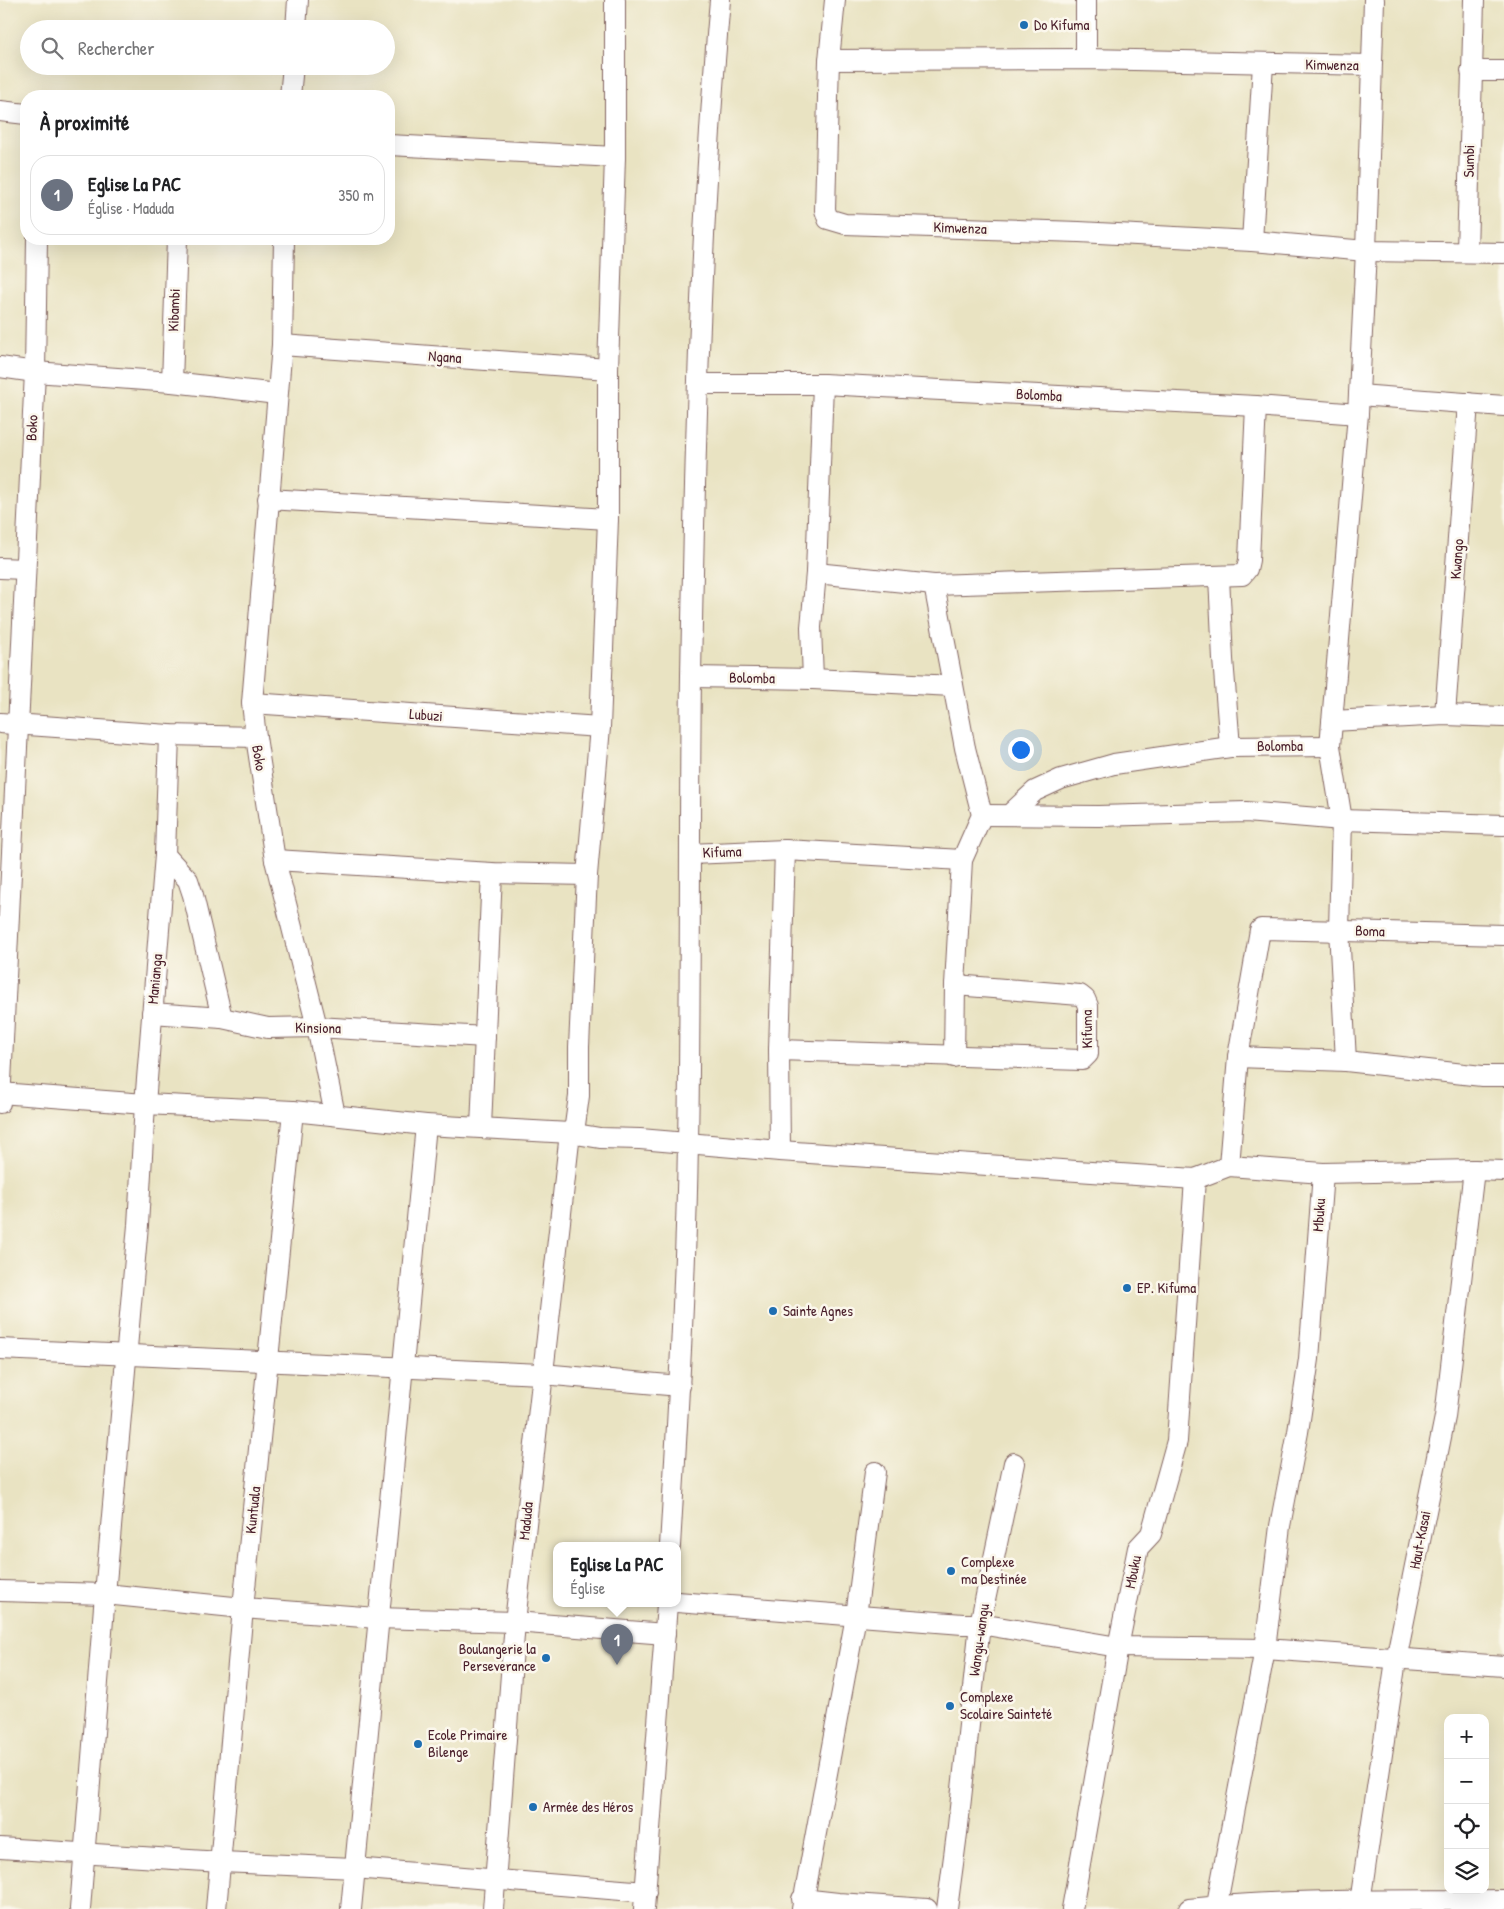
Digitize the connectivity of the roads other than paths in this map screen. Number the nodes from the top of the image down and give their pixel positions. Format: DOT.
graph roads {
  1 [pos="298,0"];
  2 [pos="615,0"];
  3 [pos="720,0"];
  4 [pos="835,0"];
  5 [pos="1086,0"];
  6 [pos="1374,0"];
  7 [pos="1474,0"];
  8 [pos="297,20"];
  9 [pos="1086,59"];
  10 [pos="829,60"];
  11 [pos="1263,64"];
  12 [pos="1372,65"];
  13 [pos="1471,71"];
  14 [pos="1504,71"];
  15 [pos="291,75"];
  16 [pos="290,90"];
  17 [pos="0,111"];
  18 [pos="20,113"];
  19 [pos="395,144"];
  20 [pos="615,157"];
  21 [pos="1252,241"];
  22 [pos="37,245"];
  23 [pos="177,245"];
  24 [pos="284,245"];
  25 [pos="1366,251"];
  26 [pos="1467,251"];
  27 [pos="1504,253"];
  28 [pos="282,344"];
  29 [pos="0,367"];
  30 [pos="608,369"];
  31 [pos="35,372"];
  32 [pos="172,382"];
  33 [pos="698,384"];
  34 [pos="823,384"];
  35 [pos="277,394"];
  36 [pos="1468,403"];
  37 [pos="1358,405"];
  38 [pos="1256,406"];
  39 [pos="1504,406"];
  40 [pos="268,500"];
  41 [pos="608,519"];
  42 [pos="0,568"];
  43 [pos="25,570"];
  44 [pos="816,573"];
  45 [pos="1219,577"];
  46 [pos="934,585"];
  47 [pos="691,677"];
  48 [pos="813,679"];
  49 [pos="953,686"];
  50 [pos="252,703"];
  51 [pos="1445,715"];
  52 [pos="1504,717"];
  53 [pos="1332,720"];
  54 [pos="10,723"];
  55 [pos="600,727"];
  56 [pos="169,735"];
  57 [pos="256,737"];
  58 [pos="1330,746"];
  59 [pos="1230,748"];
  60 [pos="1009,814"];
  61 [pos="982,815"];
  62 [pos="1342,820"];
  63 [pos="1504,825"];
  64 [pos="785,850"];
  65 [pos="690,854"];
  66 [pos="165,855"];
  67 [pos="275,860"];
  68 [pos="962,860"];
  69 [pos="492,874"];
  70 [pos="587,874"];
  71 [pos="1339,930"];
  72 [pos="1504,935"];
  73 [pos="956,985"];
  74 [pos="152,1013"];
  75 [pos="222,1018"];
  76 [pos="317,1027"];
  77 [pos="486,1037"];
  78 [pos="779,1050"];
  79 [pos="954,1057"];
  80 [pos="1238,1057"];
  81 [pos="1346,1061"];
  82 [pos="1504,1076"];
  83 [pos="0,1097"];
  84 [pos="145,1104"];
  85 [pos="293,1111"];
  86 [pos="335,1115"];
  87 [pos="426,1125"];
  88 [pos="481,1127"];
  89 [pos="570,1133"];
  90 [pos="688,1144"];
  91 [pos="780,1151"];
  92 [pos="1229,1166"];
  93 [pos="1474,1170"];
  94 [pos="1504,1172"];
  95 [pos="1323,1173"];
  96 [pos="1195,1179"];
  97 [pos="0,1349"];
  98 [pos="128,1355"];
  99 [pos="267,1362"];
  100 [pos="402,1368"];
  101 [pos="542,1374"];
  102 [pos="680,1386"];
  103 [pos="1014,1463"];
  104 [pos="875,1472"];
  105 [pos="670,1542"];
  106 [pos="0,1591"];
  107 [pos="105,1594"];
  108 [pos="681,1602"];
  109 [pos="667,1607"];
  110 [pos="243,1608"];
  111 [pos="856,1616"];
  112 [pos="377,1618"];
  113 [pos="515,1622"];
  114 [pos="980,1624"];
  115 [pos="665,1634"];
  116 [pos="1118,1647"];
  117 [pos="1265,1649"];
  118 [pos="1396,1660"];
  119 [pos="1504,1666"];
  120 [pos="0,1848"];
  121 [pos="83,1854"];
  122 [pos="221,1862"];
  123 [pos="354,1868"];
  124 [pos="495,1879"];
  125 [pos="645,1900"];
  126 [pos="1504,1900"];
  127 [pos="802,1904"];
  128 [pos="1360,1905"];
  129 [pos="1216,1908"];
  130 [pos="80,1909"];
  131 [pos="216,1909"];
  132 [pos="351,1909"];
  133 [pos="493,1909"];
  134 [pos="927,1909"];
  135 [pos="947,1909"];
  136 [pos="1072,1909"];
  137 [pos="1189,1909"];
  1 -- 8 [label="street"];
  2 -- 20 [label="street, Maduda"];
  3 -- 33 [label="street"];
  4 -- 10 [label="street, Kimwenza"];
  5 -- 9 [label="street"];
  6 -- 12 [label="street"];
  7 -- 13 [label="street, Sumbi"];
  9 -- 10 [label="street, Kimwenza"];
  9 -- 11 [label="street, Kimwenza"];
  10 -- 21 [label="street, Kimwenza"];
  11 -- 12 [label="street, Kimwenza"];
  11 -- 21 [label="street"];
  12 -- 25 [label="street"];
  13 -- 14 [label="street"];
  13 -- 26 [label="street, Sumbi"];
  15 -- 16 [label="street"];
  17 -- 18 [label="street"];
  19 -- 20 [label="street"];
  20 -- 30 [label="street, Maduda"];
  21 -- 25 [label="street, Kimwenza"];
  22 -- 31 [label="street"];
  23 -- 32 [label="street, Kibambi"];
  24 -- 28 [label="street"];
  25 -- 26 [label="street"];
  25 -- 37 [label="street"];
  26 -- 27 [label="street"];
  28 -- 30 [label="street, Ngana"];
  28 -- 35 [label="street, Boko"];
  29 -- 31 [label="street"];
  30 -- 41 [label="street, Maduda"];
  31 -- 32 [label="street"];
  31 -- 43 [label="street, Boko"];
  32 -- 35 [label="street"];
  33 -- 34 [label="street, Bolomba"];
  33 -- 47 [label="street"];
  34 -- 38 [label="street, Bolomba"];
  34 -- 44 [label="street"];
  35 -- 40 [label="street, Boko"];
  36 -- 37 [label="street"];
  36 -- 39 [label="street"];
  36 -- 51 [label="street, Kwango"];
  37 -- 38 [label="street, Bolomba"];
  37 -- 53 [label="street"];
  38 -- 45 [label="street"];
  40 -- 41 [label="street"];
  40 -- 50 [label="street, Boko"];
  41 -- 55 [label="street, Maduda"];
  42 -- 43 [label="street"];
  43 -- 54 [label="street, Boko"];
  44 -- 46 [label="street"];
  44 -- 48 [label="street"];
  45 -- 46 [label="street"];
  45 -- 59 [label="street"];
  46 -- 49 [label="street"];
  47 -- 48 [label="street, Bolomba"];
  47 -- 65 [label="street"];
  48 -- 49 [label="street, Bolomba"];
  49 -- 61 [label="street"];
  50 -- 55 [label="street, Lubuzi"];
  50 -- 57 [label="street, Boko"];
  51 -- 52 [label="street"];
  51 -- 53 [label="street"];
  53 -- 58 [label="street"];
  54 -- 56 [label="street"];
  54 -- 83 [label="street, Boko"];
  55 -- 70 [label="street, Maduda"];
  56 -- 57 [label="street"];
  56 -- 66 [label="street, Manianga"];
  57 -- 67 [label="street, Boko"];
  58 -- 59 [label="street, Bolomba"];
  58 -- 62 [label="street"];
  59 -- 60 [label="street, Bolomba"];
  60 -- 61 [label="street"];
  60 -- 62 [label="street"];
  61 -- 68 [label="street"];
  62 -- 63 [label="street"];
  62 -- 71 [label="street"];
  64 -- 65 [label="street, Kifuma"];
  64 -- 68 [label="street, Kifuma"];
  64 -- 78 [label="street"];
  65 -- 90 [label="street"];
  66 -- 74 [label="street, Manianga"];
  66 -- 75 [label="street"];
  67 -- 69 [label="street"];
  67 -- 76 [label="street, Boko"];
  68 -- 73 [label="street"];
  69 -- 70 [label="street"];
  69 -- 77 [label="street"];
  70 -- 89 [label="street, Maduda"];
  71 -- 72 [label="street, Boma"];
  71 -- 80 [label="street"];
  71 -- 81 [label="street, Boma"];
  73 -- 79 [label="street"];
  73 -- 79 [label="street, Kifuma"];
  74 -- 75 [label="street, Kinsiona"];
  74 -- 84 [label="street, Manianga"];
  75 -- 76 [label="street, Kinsiona"];
  76 -- 77 [label="street, Kinsiona"];
  76 -- 86 [label="street, Boko"];
  77 -- 88 [label="street"];
  78 -- 79 [label="street, Kifuma"];
  78 -- 91 [label="street"];
  80 -- 81 [label="street"];
  80 -- 92 [label="street"];
  81 -- 82 [label="street"];
  83 -- 84 [label="street"];
  84 -- 85 [label="street"];
  84 -- 98 [label="street, Manianga"];
  85 -- 86 [label="street"];
  85 -- 99 [label="street, Kuntuala"];
  86 -- 87 [label="street"];
  87 -- 88 [label="street"];
  87 -- 100 [label="street"];
  88 -- 89 [label="street"];
  89 -- 90 [label="street"];
  89 -- 101 [label="street, Maduda"];
  90 -- 91 [label="street"];
  90 -- 102 [label="street"];
  91 -- 96 [label="street"];
  92 -- 95 [label="street"];
  92 -- 96 [label="street"];
  93 -- 94 [label="street"];
  93 -- 95 [label="street"];
  93 -- 118 [label="street, Haut-Kasai"];
  95 -- 117 [label="street, Mbuku"];
  96 -- 116 [label="street, Mbuku"];
  97 -- 98 [label="street"];
  98 -- 99 [label="street"];
  98 -- 107 [label="street, Manianga"];
  99 -- 100 [label="street"];
  99 -- 110 [label="street, Kuntuala"];
  100 -- 101 [label="street"];
  100 -- 112 [label="street"];
  101 -- 102 [label="street"];
  101 -- 113 [label="street, Maduda"];
  102 -- 105 [label="street"];
  103 -- 114 [label="street, Wangu-wangu"];
  104 -- 111 [label="street"];
  106 -- 107 [label="street"];
  107 -- 110 [label="street"];
  107 -- 121 [label="street, Manianga"];
  108 -- 111 [label="street"];
  109 -- 115 [label="street"];
  110 -- 112 [label="street"];
  110 -- 122 [label="street, Kuntuala"];
  111 -- 114 [label="street"];
  111 -- 127 [label="street"];
  112 -- 113 [label="street"];
  112 -- 123 [label="street"];
  113 -- 115 [label="street"];
  113 -- 124 [label="street, Maduda"];
  114 -- 116 [label="street"];
  114 -- 135 [label="street, Wangu-wangu"];
  115 -- 125 [label="street"];
  116 -- 117 [label="street"];
  116 -- 136 [label="street, Mbuku"];
  117 -- 118 [label="street"];
  117 -- 129 [label="street, Mbuku"];
  118 -- 119 [label="street"];
  118 -- 128 [label="street, Haut-Kasai"];
  120 -- 121 [label="street"];
  121 -- 122 [label="street"];
  121 -- 130 [label="street, Manianga"];
  122 -- 123 [label="street"];
  122 -- 131 [label="street, Kuntuala"];
  123 -- 124 [label="street"];
  123 -- 132 [label="street"];
  124 -- 125 [label="street"];
  124 -- 133 [label="street, Maduda"];
  126 -- 128 [label="street"];
  127 -- 134 [label="street"];
  128 -- 129 [label="street"];
  129 -- 137 [label="street"];
}
